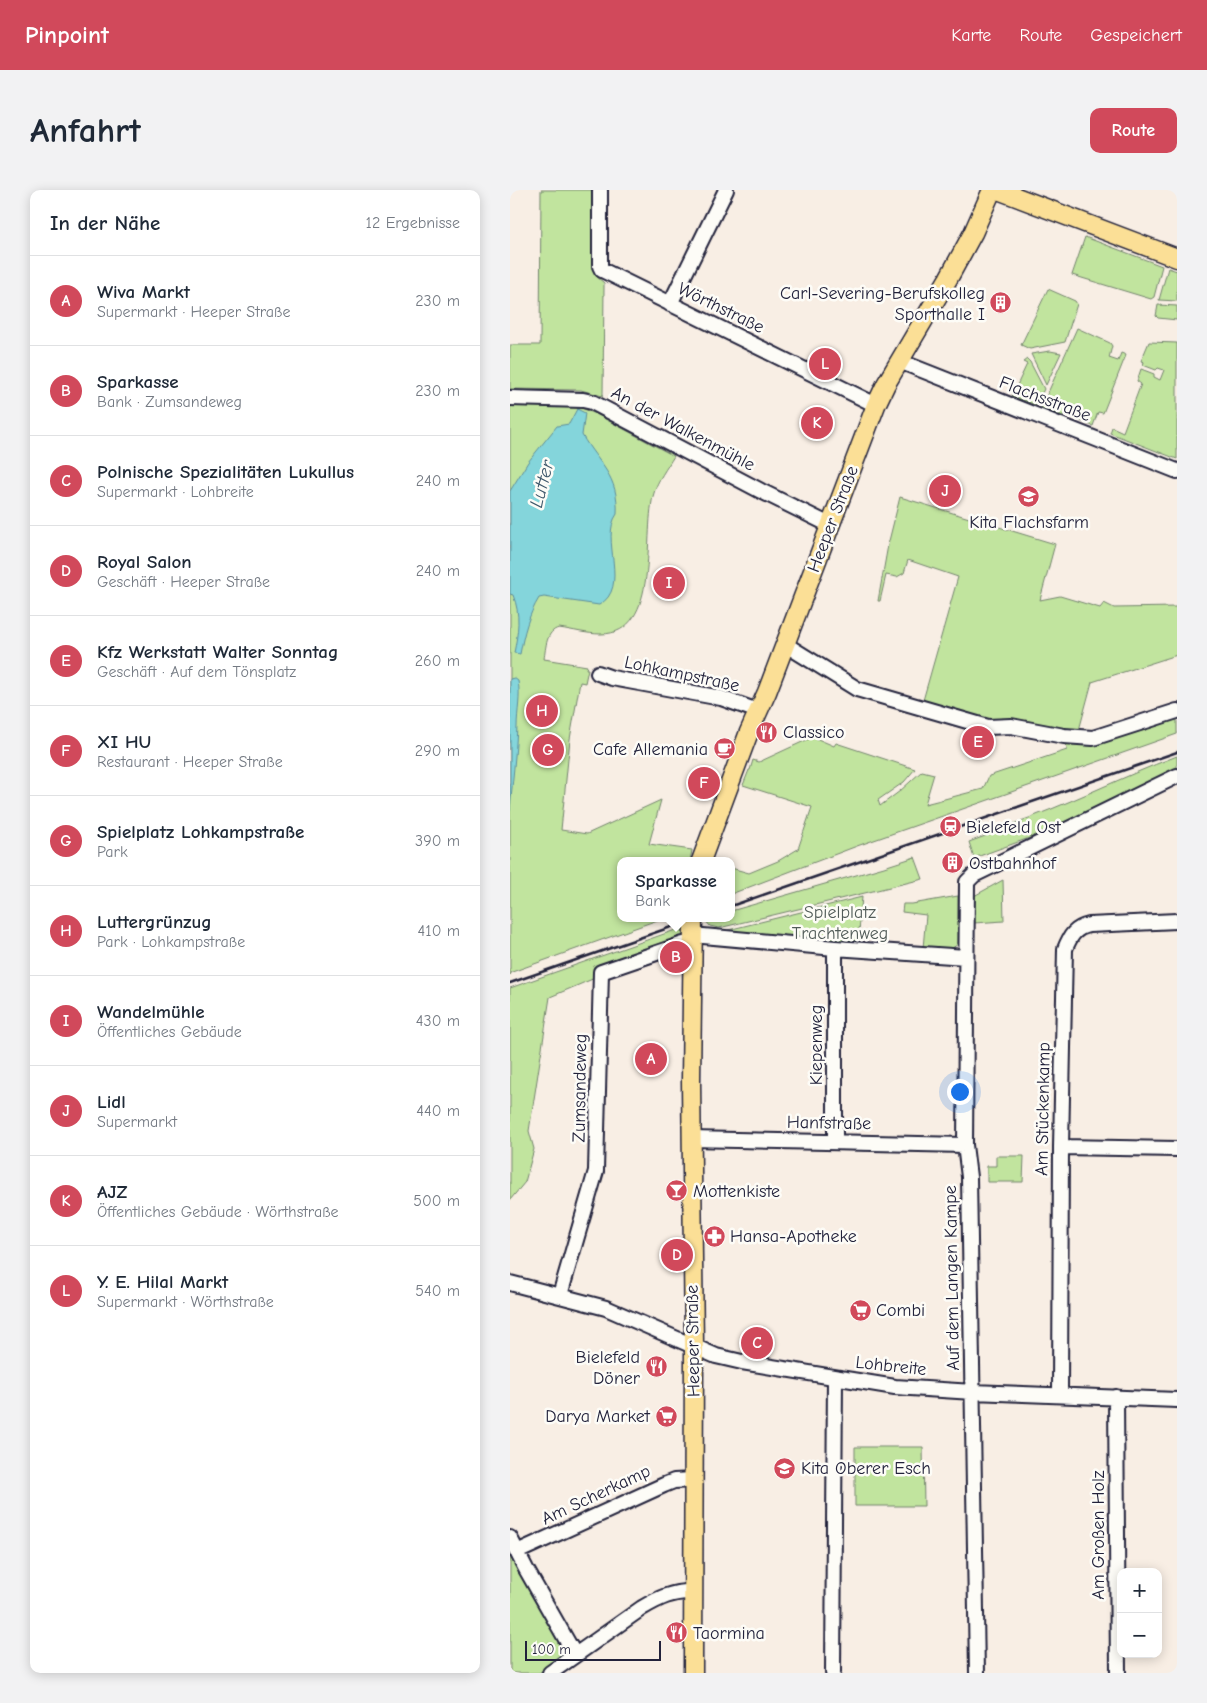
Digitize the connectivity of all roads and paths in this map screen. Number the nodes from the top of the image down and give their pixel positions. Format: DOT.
graph roads {
  1 [pos="600,190"];
  2 [pos="726,190"];
  3 [pos="992,190"];
  4 [pos="998,190"];
  5 [pos="1177,258"];
  6 [pos="670,304"];
  7 [pos="899,361"];
  8 [pos="510,398"];
  9 [pos="876,405"];
  10 [pos="1177,471"];
  11 [pos="830,525"];
  12 [pos="784,646"];
  13 [pos="598,673"];
  14 [pos="758,711"];
  15 [pos="1177,711"];
  16 [pos="1177,776"];
  17 [pos="703,857"];
  18 [pos="1177,921"];
  19 [pos="692,932"];
  20 [pos="835,948"];
  21 [pos="966,957"];
  22 [pos="691,1139"];
  23 [pos="835,1142"];
  24 [pos="965,1145"];
  25 [pos="1061,1147"];
  26 [pos="1177,1149"];
  27 [pos="510,1283"];
  28 [pos="560,1295"];
  29 [pos="694,1346"];
  30 [pos="835,1378"];
  31 [pos="973,1392"];
  32 [pos="1060,1395"];
  33 [pos="1116,1397"];
  34 [pos="1177,1400"];
  35 [pos="693,1480"];
  36 [pos="510,1538"];
  37 [pos="517,1552"];
  38 [pos="693,1592"];
  39 [pos="575,1654"];
  40 [pos="550,1673"];
  41 [pos="693,1673"];
  42 [pos="834,1673"];
  43 [pos="977,1673"];
  44 [pos="1118,1673"];
  1 -- 6 [label="street, Wörthstraße"];
  2 -- 6 [label="street"];
  3 -- 7 [label="main road, Heeper Straße"];
  4 -- 5 [label="main road"];
  6 -- 9 [label="street, Wörthstraße"];
  7 -- 9 [label="main road, Heeper Straße"];
  7 -- 10 [label="street, Flachsstraße"];
  8 -- 11 [label="street, An der Walkenmühle"];
  9 -- 11 [label="main road, Heeper Straße"];
  11 -- 12 [label="main road, Heeper Straße"];
  12 -- 14 [label="main road, Heeper Straße"];
  12 -- 15 [label="street"];
  13 -- 14 [label="street, Lohkampstraße"];
  14 -- 17 [label="main road, Heeper Straße"];
  16 -- 21 [label="street, Auf dem Langen Kampe"];
  18 -- 25 [label="street, Am Stückenkamp"];
  19 -- 20 [label="street"];
  19 -- 22 [label="main road, Heeper Straße"];
  19 -- 28 [label="street, Zumsandeweg"];
  20 -- 21 [label="street"];
  20 -- 23 [label="street, Kiepenweg"];
  21 -- 24 [label="street, Auf dem Langen Kampe"];
  22 -- 23 [label="street, Hanfstraße"];
  22 -- 29 [label="main road, Heeper Straße"];
  23 -- 24 [label="street, Hanfstraße"];
  24 -- 31 [label="street, Auf dem Langen Kampe"];
  25 -- 26 [label="street"];
  25 -- 32 [label="street, Am Stückenkamp"];
  27 -- 28 [label="street, Lohbreite"];
  28 -- 29 [label="street, Lohbreite"];
  29 -- 30 [label="street, Lohbreite"];
  29 -- 35 [label="main road, Heeper Straße"];
  30 -- 31 [label="street, Lohbreite"];
  30 -- 42 [label="street"];
  31 -- 32 [label="street, Lohbreite"];
  31 -- 43 [label="street, Auf dem Langen Kampe"];
  32 -- 33 [label="street, Lohbreite"];
  33 -- 34 [label="street, Lohbreite"];
  33 -- 44 [label="street, Am Großen Holz"];
  35 -- 37 [label="street, Am Scherkamp"];
  35 -- 38 [label="main road, Heeper Straße"];
  36 -- 37 [label="street"];
  37 -- 39 [label="street"];
  38 -- 39 [label="street"];
  38 -- 41 [label="main road, Heeper Straße"];
  39 -- 40 [label="street"];
}
